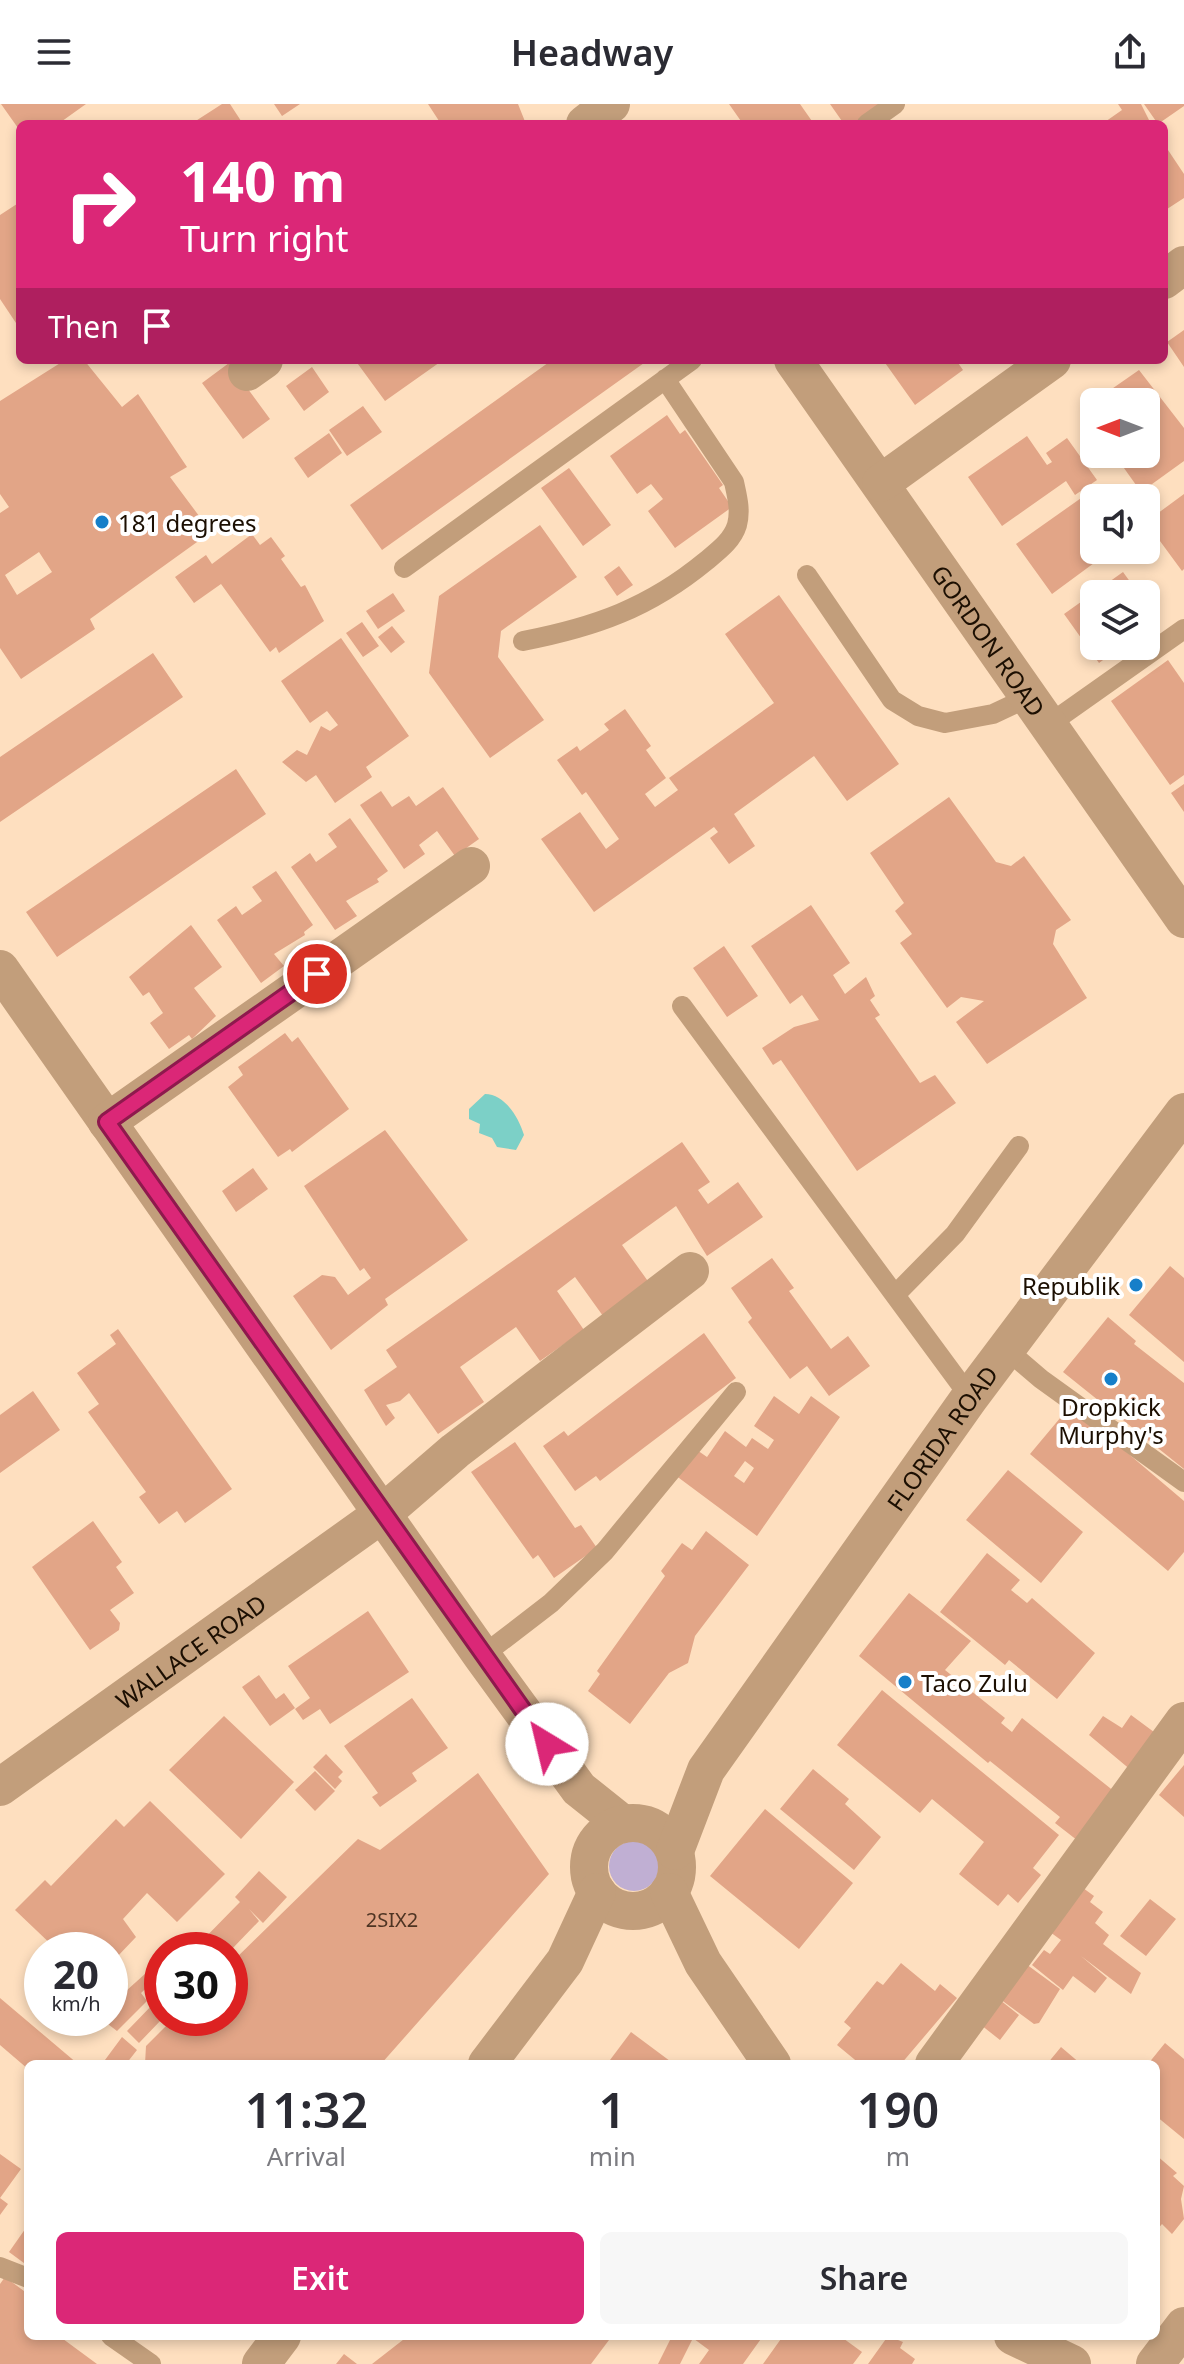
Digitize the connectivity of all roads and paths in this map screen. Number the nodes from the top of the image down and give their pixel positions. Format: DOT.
graph roads {
  1 [pos="611,104"];
  2 [pos="895,104"];
  3 [pos="590,120"];
  4 [pos="873,120"];
  5 [pos="686,364"];
  6 [pos="796,364"];
  7 [pos="1046,364"];
  8 [pos="665,379"];
  9 [pos="881,483"];
  10 [pos="404,568"];
  11 [pos="807,575"];
  12 [pos="1184,629"];
  13 [pos="523,641"];
  14 [pos="1038,711"];
  15 [pos="471,866"];
  16 [pos="1184,919"];
  17 [pos="0,969"];
  18 [pos="682,1006"];
  19 [pos="1184,1112"];
  20 [pos="107,1122"];
  21 [pos="1019,1146"];
  22 [pos="690,1271"];
  23 [pos="895,1295"];
  24 [pos="1006,1349"];
  25 [pos="736,1392"];
  26 [pos="970,1397"];
  27 [pos="1184,1482"];
  28 [pos="382,1514"];
  29 [pos="482,1656"];
  30 [pos="1184,1721"];
  31 [pos="706,1770"];
  32 [pos="0,1787"];
  33 [pos="618,1830"];
  34 [pos="675,1851"];
  35 [pos="669,1892"];
  36 [pos="620,1905"];
  37 [pos="703,1963"];
  38 [pos="490,2060"];
  39 [pos="769,2060"];
  40 [pos="937,2060"];
  41 [pos="0,2267"];
  42 [pos="24,2276"];
  43 [pos="1184,2326"];
  44 [pos="117,2340"];
  45 [pos="279,2340"];
  46 [pos="1021,2340"];
  47 [pos="151,2364"];
  48 [pos="261,2364"];
  49 [pos="1072,2364"];
  50 [pos="1155,2364"];
  1 -- 3 [label="street"];
  2 -- 4 [label="lane"];
  5 -- 8 [label="lane"];
  6 -- 9 [label="street, GORDON ROAD"];
  7 -- 9 [label="street"];
  8 -- 10 [label="lane"];
  8 -- 13 [label="lane"];
  9 -- 14 [label="street, GORDON ROAD"];
  11 -- 14 [label="lane"];
  12 -- 14 [label="lane"];
  14 -- 16 [label="street, GORDON ROAD"];
  15 -- 20 [label="street"];
  17 -- 20 [label="street"];
  18 -- 23 [label="lane"];
  19 -- 24 [label="street, FLORIDA ROAD"];
  20 -- 28 [label="street"];
  21 -- 23 [label="lane"];
  22 -- 28 [label="street, WALLACE ROAD"];
  23 -- 26 [label="lane"];
  24 -- 26 [label="street, FLORIDA ROAD"];
  24 -- 27 [label="lane"];
  25 -- 29 [label="lane"];
  26 -- 31 [label="street, FLORIDA ROAD"];
  28 -- 29 [label="street"];
  28 -- 32 [label="street, WALLACE ROAD"];
  29 -- 33 [label="street"];
  30 -- 40 [label="street"];
  31 -- 33 [label="street, FLORIDA ROAD"];
  31 -- 34 [label="street, FLORIDA ROAD"];
  33 -- 34 [label="street"];
  33 -- 36 [label="street"];
  34 -- 35 [label="street"];
  35 -- 36 [label="street"];
  35 -- 37 [label="street"];
  36 -- 37 [label="street"];
  36 -- 38 [label="street"];
  37 -- 39 [label="street"];
  41 -- 42 [label="lane"];
  43 -- 50 [label="street"];
  44 -- 47 [label="lane"];
  45 -- 48 [label="street"];
  46 -- 49 [label="street"];
}
